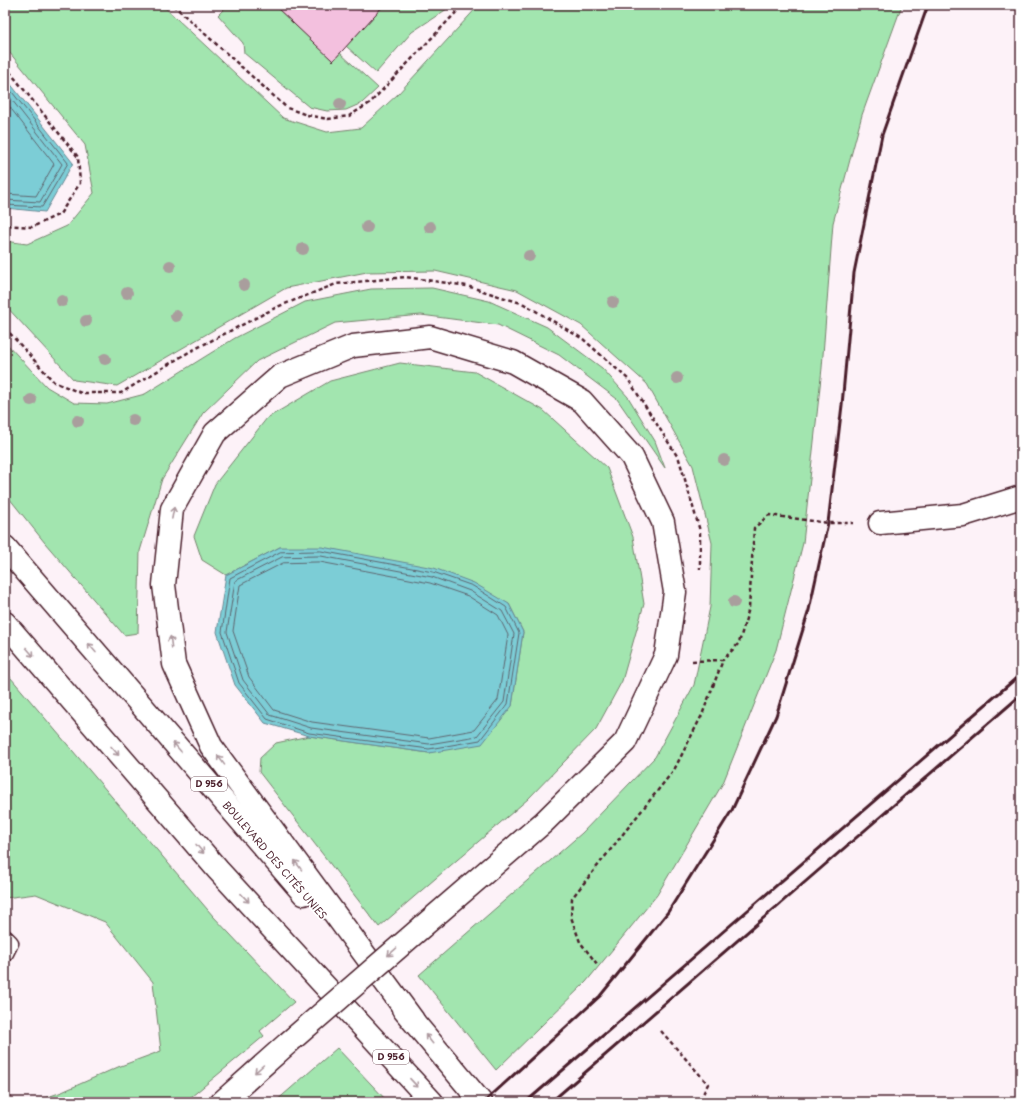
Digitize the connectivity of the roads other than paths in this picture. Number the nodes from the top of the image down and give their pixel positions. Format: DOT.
graph roads {
  1 [pos="1021,497"];
  2 [pos="880,523"];
  3 [pos="5,547"];
  4 [pos="5,623"];
  5 [pos="5,938"];
  6 [pos="5,954"];
  7 [pos="413,1020"];
  8 [pos="222,1102"];
  9 [pos="432,1102"];
  10 [pos="480,1102"];
  1 -- 2 [label="main road"];
  7 -- 3 [label="main road, BOULEVARD DES CITÉS UNIES / D 956, one-way"];
  4 -- 9 [label="main road, D 956, one-way"];
  5 -- 6 [label="lane"];
  7 -- 8 [label="main road, one-way, bridge"];
  10 -- 7 [label="main road, BOULEVARD DES CITÉS UNIES / D 956, one-way"];
}
